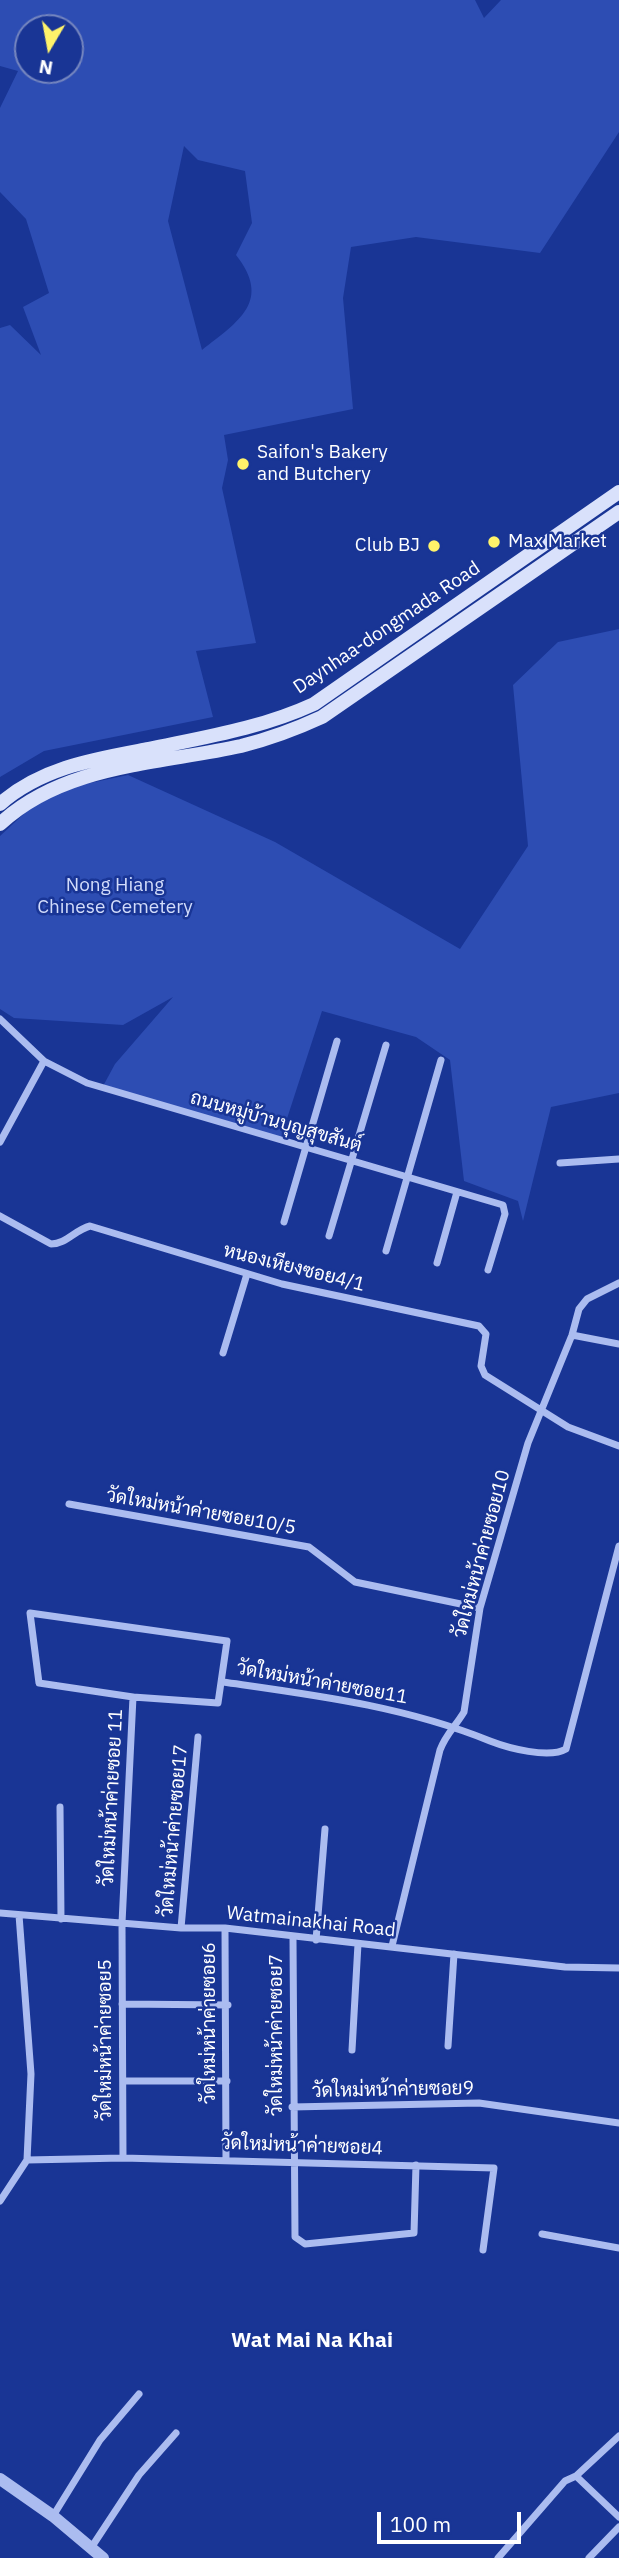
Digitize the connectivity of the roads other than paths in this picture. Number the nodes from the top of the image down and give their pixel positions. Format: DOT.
graph roads {
  1 [pos="619,492"];
  2 [pos="619,512"];
  3 [pos="72,773"];
  4 [pos="0,804"];
  5 [pos="0,824"];
  6 [pos="0,1019"];
  7 [pos="337,1041"];
  8 [pos="386,1045"];
  9 [pos="44,1060"];
  10 [pos="442,1060"];
  11 [pos="0,1142"];
  12 [pos="305,1147"];
  13 [pos="619,1159"];
  14 [pos="352,1161"];
  15 [pos="560,1163"];
  16 [pos="407,1177"];
  17 [pos="457,1192"];
  18 [pos="1,1219"];
  19 [pos="284,1222"];
  20 [pos="329,1236"];
  21 [pos="386,1251"];
  22 [pos="437,1263"];
  23 [pos="488,1270"];
  24 [pos="247,1274"];
  25 [pos="619,1283"];
  26 [pos="572,1335"];
  27 [pos="619,1343"];
  28 [pos="223,1353"];
  29 [pos="541,1410"];
  30 [pos="619,1446"];
  31 [pos="69,1504"];
  32 [pos="619,1546"];
  33 [pos="480,1608"];
  34 [pos="223,1682"];
  35 [pos="133,1697"];
  36 [pos="456,1727"];
  37 [pos="198,1737"];
  38 [pos="60,1807"];
  39 [pos="325,1829"];
  40 [pos="0,1913"];
  41 [pos="19,1915"];
  42 [pos="61,1919"];
  43 [pos="121,1923"];
  44 [pos="181,1928"];
  45 [pos="225,1928"];
  46 [pos="293,1938"];
  47 [pos="316,1940"];
  48 [pos="358,1944"];
  49 [pos="392,1946"];
  50 [pos="454,1954"];
  51 [pos="619,1968"];
  52 [pos="122,2004"];
  53 [pos="228,2005"];
  54 [pos="448,2046"];
  55 [pos="352,2050"];
  56 [pos="122,2081"];
  57 [pos="227,2081"];
  58 [pos="292,2107"];
  59 [pos="619,2123"];
  60 [pos="123,2158"];
  61 [pos="27,2160"];
  62 [pos="226,2160"];
  63 [pos="294,2161"];
  64 [pos="416,2165"];
  65 [pos="0,2201"];
  66 [pos="542,2234"];
  67 [pos="619,2248"];
  68 [pos="483,2250"];
  69 [pos="139,2394"];
  70 [pos="176,2433"];
  71 [pos="619,2436"];
  72 [pos="576,2476"];
  73 [pos="0,2479"];
  74 [pos="53,2516"];
  75 [pos="619,2517"];
  76 [pos="619,2527"];
  77 [pos="91,2548"];
  78 [pos="103,2558"];
  79 [pos="498,2558"];
  80 [pos="589,2558"];
  1 -- 3 [label="main road, Daynhaa-dongmada Road"];
  2 -- 3 [label="main road, Daynhaa-dongmada Road"];
  3 -- 4 [label="main road, Daynhaa-dongmada Road"];
  3 -- 5 [label="main road, Daynhaa-dongmada Road"];
  6 -- 9 [label="street, ถนนหมู่บ้านบุญสุขสันต์"];
  7 -- 12 [label="street"];
  8 -- 14 [label="street"];
  9 -- 11 [label="street"];
  9 -- 12 [label="street, ถนนหมู่บ้านบุญสุขสันต์"];
  10 -- 16 [label="street"];
  12 -- 14 [label="street, ถนนหมู่บ้านบุญสุขสันต์"];
  12 -- 19 [label="street"];
  13 -- 15 [label="street"];
  14 -- 16 [label="street, ถนนหมู่บ้านบุญสุขสันต์"];
  14 -- 20 [label="street"];
  16 -- 17 [label="street, ถนนหมู่บ้านบุญสุขสันต์"];
  16 -- 21 [label="street"];
  17 -- 22 [label="street"];
  17 -- 23 [label="street, ถนนหมู่บ้านบุญสุขสันต์"];
  18 -- 24 [label="street, หนองเหียงซอย4/1"];
  24 -- 28 [label="street"];
  24 -- 29 [label="street, หนองเหียงซอย4/1"];
  25 -- 26 [label="street, วัดใหม่หน้าค่ายซอย10"];
  26 -- 27 [label="street"];
  26 -- 29 [label="street, วัดใหม่หน้าค่ายซอย10"];
  29 -- 30 [label="street"];
  29 -- 33 [label="street, วัดใหม่หน้าค่ายซอย10"];
  31 -- 33 [label="street, วัดใหม่หน้าค่ายซอย10/5"];
  32 -- 36 [label="street, วัดใหม่หน้าค่ายซอย11"];
  33 -- 36 [label="street, วัดใหม่หน้าค่ายซอย10"];
  34 -- 35 [label="street, วัดใหม่หน้าค่ายซอย 11"];
  34 -- 35 [label="street"];
  34 -- 36 [label="street, วัดใหม่หน้าค่ายซอย11"];
  35 -- 43 [label="street, วัดใหม่หน้าค่ายซอย 11"];
  36 -- 49 [label="street, วัดใหม่หน้าค่ายซอย10"];
  37 -- 44 [label="street, วัดใหม่หน้าค่ายซอย17"];
  38 -- 42 [label="street"];
  39 -- 47 [label="street"];
  40 -- 41 [label="street, Watmainakhai Road"];
  41 -- 42 [label="street, Watmainakhai Road"];
  41 -- 61 [label="street"];
  42 -- 43 [label="street, Watmainakhai Road"];
  43 -- 44 [label="street, Watmainakhai Road"];
  43 -- 52 [label="street, วัดใหม่หน้าค่ายซอย5"];
  44 -- 45 [label="street, Watmainakhai Road"];
  45 -- 46 [label="street, Watmainakhai Road"];
  45 -- 53 [label="street, วัดใหม่หน้าค่ายซอย6"];
  46 -- 47 [label="street, Watmainakhai Road"];
  46 -- 58 [label="street, วัดใหม่หน้าค่ายซอย7"];
  47 -- 48 [label="street, Watmainakhai Road"];
  48 -- 49 [label="street, Watmainakhai Road"];
  48 -- 55 [label="street"];
  49 -- 50 [label="street, Watmainakhai Road"];
  50 -- 51 [label="street, Watmainakhai Road"];
  50 -- 54 [label="street"];
  52 -- 53 [label="street"];
  52 -- 56 [label="street, วัดใหม่หน้าค่ายซอย5"];
  53 -- 57 [label="street, วัดใหม่หน้าค่ายซอย6"];
  56 -- 57 [label="street"];
  56 -- 60 [label="street, วัดใหม่หน้าค่ายซอย5"];
  57 -- 62 [label="street, วัดใหม่หน้าค่ายซอย6"];
  58 -- 59 [label="street, วัดใหม่หน้าค่ายซอย9"];
  58 -- 63 [label="street, วัดใหม่หน้าค่ายซอย7"];
  60 -- 61 [label="street, วัดใหม่หน้าค่ายซอย4"];
  60 -- 62 [label="street, วัดใหม่หน้าค่ายซอย4"];
  61 -- 65 [label="street"];
  62 -- 63 [label="street, วัดใหม่หน้าค่ายซอย4"];
  63 -- 64 [label="street, วัดใหม่หน้าค่ายซอย4"];
  63 -- 64 [label="street, วัดใหม่หน้าค่ายซอย7"];
  64 -- 68 [label="street, วัดใหม่หน้าค่ายซอย4"];
  66 -- 67 [label="street"];
  69 -- 74 [label="street"];
  70 -- 77 [label="street"];
  71 -- 72 [label="street"];
  72 -- 75 [label="street"];
  72 -- 79 [label="street"];
  73 -- 74 [label="street"];
  74 -- 77 [label="street"];
  76 -- 80 [label="street"];
  77 -- 78 [label="street"];
}
